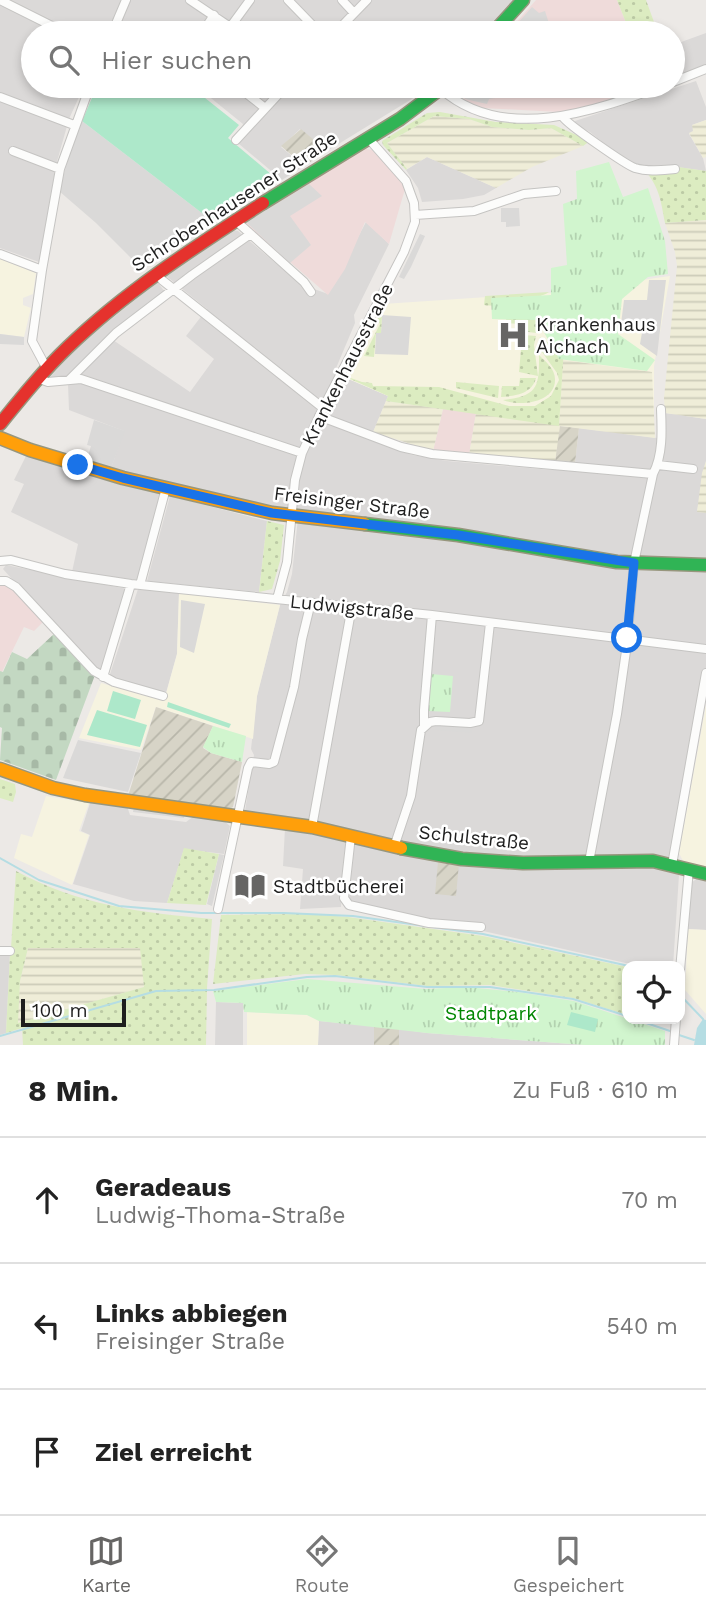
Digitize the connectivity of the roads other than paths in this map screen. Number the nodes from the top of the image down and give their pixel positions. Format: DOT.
graph roads {
  1 [pos="0,0"];
  2 [pos="126,0"];
  3 [pos="190,0"];
  4 [pos="250,0"];
  5 [pos="288,0"];
  6 [pos="342,0"];
  7 [pos="367,0"];
  8 [pos="519,1"];
  9 [pos="355,13"];
  10 [pos="214,15"];
  11 [pos="42,21"];
  12 [pos="117,21"];
  13 [pos="210,21"];
  14 [pos="223,21"];
  15 [pos="235,21"];
  16 [pos="308,21"];
  17 [pos="347,21"];
  18 [pos="503,21"];
  19 [pos="706,69"];
  20 [pos="685,77"];
  21 [pos="0,97"];
  22 [pos="85,98"];
  23 [pos="252,98"];
  24 [pos="275,98"];
  25 [pos="424,98"];
  26 [pos="450,98"];
  27 [pos="628,98"];
  28 [pos="265,108"];
  29 [pos="563,117"];
  30 [pos="74,125"];
  31 [pos="368,138"];
  32 [pos="236,140"];
  33 [pos="13,151"];
  34 [pos="60,169"];
  35 [pos="674,169"];
  36 [pos="556,191"];
  37 [pos="415,215"];
  38 [pos="235,220"];
  39 [pos="249,235"];
  40 [pos="0,254"];
  41 [pos="43,270"];
  42 [pos="156,273"];
  43 [pos="174,289"];
  44 [pos="311,292"];
  45 [pos="43,374"];
  46 [pos="69,380"];
  47 [pos="661,409"];
  48 [pos="321,412"];
  49 [pos="0,424"];
  50 [pos="0,438"];
  51 [pos="302,453"];
  52 [pos="658,465"];
  53 [pos="693,469"];
  54 [pos="653,474"];
  55 [pos="166,488"];
  56 [pos="292,515"];
  57 [pos="0,561"];
  58 [pos="634,563"];
  59 [pos="706,565"];
  60 [pos="0,581"];
  61 [pos="136,585"];
  62 [pos="277,599"];
  63 [pos="311,602"];
  64 [pos="352,606"];
  65 [pos="432,615"];
  66 [pos="490,623"];
  67 [pos="627,641"];
  68 [pos="706,649"];
  69 [pos="706,673"];
  70 [pos="103,677"];
  71 [pos="163,696"];
  72 [pos="424,726"];
  73 [pos="0,769"];
  74 [pos="239,817"];
  75 [pos="312,827"];
  76 [pos="351,835"];
  77 [pos="394,847"];
  78 [pos="589,862"];
  79 [pos="672,865"];
  80 [pos="689,869"];
  81 [pos="706,874"];
  82 [pos="218,909"];
  83 [pos="481,927"];
  84 [pos="681,961"];
  1 -- 11 [label="street"];
  2 -- 12 [label="street"];
  3 -- 10 [label="street"];
  4 -- 15 [label="street"];
  5 -- 16 [label="street"];
  6 -- 9 [label="street"];
  7 -- 9 [label="street"];
  8 -- 18 [label="main road"];
  9 -- 17 [label="street"];
  10 -- 13 [label="street"];
  10 -- 14 [label="street"];
  19 -- 20 [label="street"];
  21 -- 30 [label="street"];
  22 -- 30 [label="street"];
  23 -- 28 [label="street"];
  24 -- 28 [label="street"];
  25 -- 31 [label="main road, Schrobenhausener Straße"];
  26 -- 29 [label="street"];
  27 -- 29 [label="street"];
  28 -- 32 [label="street"];
  29 -- 35 [label="street"];
  30 -- 34 [label="street"];
  31 -- 37 [label="street"];
  31 -- 38 [label="main road, Schrobenhausener Straße"];
  33 -- 34 [label="street"];
  34 -- 41 [label="street"];
  36 -- 37 [label="street"];
  37 -- 48 [label="street, Krankenhausstraße"];
  38 -- 39 [label="street"];
  38 -- 42 [label="main road, Schrobenhausener Straße"];
  39 -- 43 [label="street"];
  39 -- 44 [label="street"];
  40 -- 41 [label="street"];
  41 -- 45 [label="street"];
  42 -- 43 [label="street"];
  42 -- 45 [label="main road, Schrobenhausener Straße"];
  43 -- 46 [label="street"];
  43 -- 48 [label="street"];
  45 -- 46 [label="street"];
  45 -- 49 [label="main road, Schrobenhausener Straße"];
  46 -- 51 [label="street"];
  47 -- 52 [label="street"];
  48 -- 51 [label="street, Krankenhausstraße"];
  48 -- 54 [label="street"];
  50 -- 55 [label="main road, Freisinger Straße"];
  51 -- 56 [label="street, Krankenhausstraße"];
  52 -- 53 [label="street"];
  52 -- 54 [label="street"];
  54 -- 58 [label="street"];
  55 -- 56 [label="main road, Freisinger Straße"];
  55 -- 61 [label="street"];
  56 -- 58 [label="main road, Freisinger Straße"];
  56 -- 62 [label="street, Krankenhausstraße"];
  57 -- 61 [label="street, Ludwigstraße"];
  58 -- 59 [label="main road, Freisinger Straße"];
  58 -- 67 [label="street"];
  60 -- 70 [label="street"];
  61 -- 62 [label="street, Ludwigstraße"];
  61 -- 70 [label="street"];
  62 -- 63 [label="street, Ludwigstraße"];
  63 -- 64 [label="street, Ludwigstraße"];
  63 -- 74 [label="street"];
  64 -- 65 [label="street, Ludwigstraße"];
  64 -- 75 [label="street"];
  65 -- 66 [label="street, Ludwigstraße"];
  65 -- 72 [label="street"];
  66 -- 67 [label="street, Ludwigstraße"];
  66 -- 72 [label="street"];
  67 -- 68 [label="street, Ludwigstraße"];
  67 -- 78 [label="street"];
  69 -- 79 [label="street"];
  70 -- 71 [label="street"];
  72 -- 77 [label="street"];
  73 -- 74 [label="main road, Schulstraße"];
  74 -- 75 [label="main road, Schulstraße"];
  74 -- 82 [label="street"];
  75 -- 76 [label="main road, Schulstraße"];
  76 -- 77 [label="main road, Schulstraße"];
  76 -- 83 [label="street"];
  77 -- 78 [label="main road, Schulstraße"];
  78 -- 79 [label="main road, Schulstraße"];
  79 -- 80 [label="main road, Schulstraße"];
  80 -- 81 [label="main road, Schulstraße"];
  80 -- 84 [label="street"];
}
